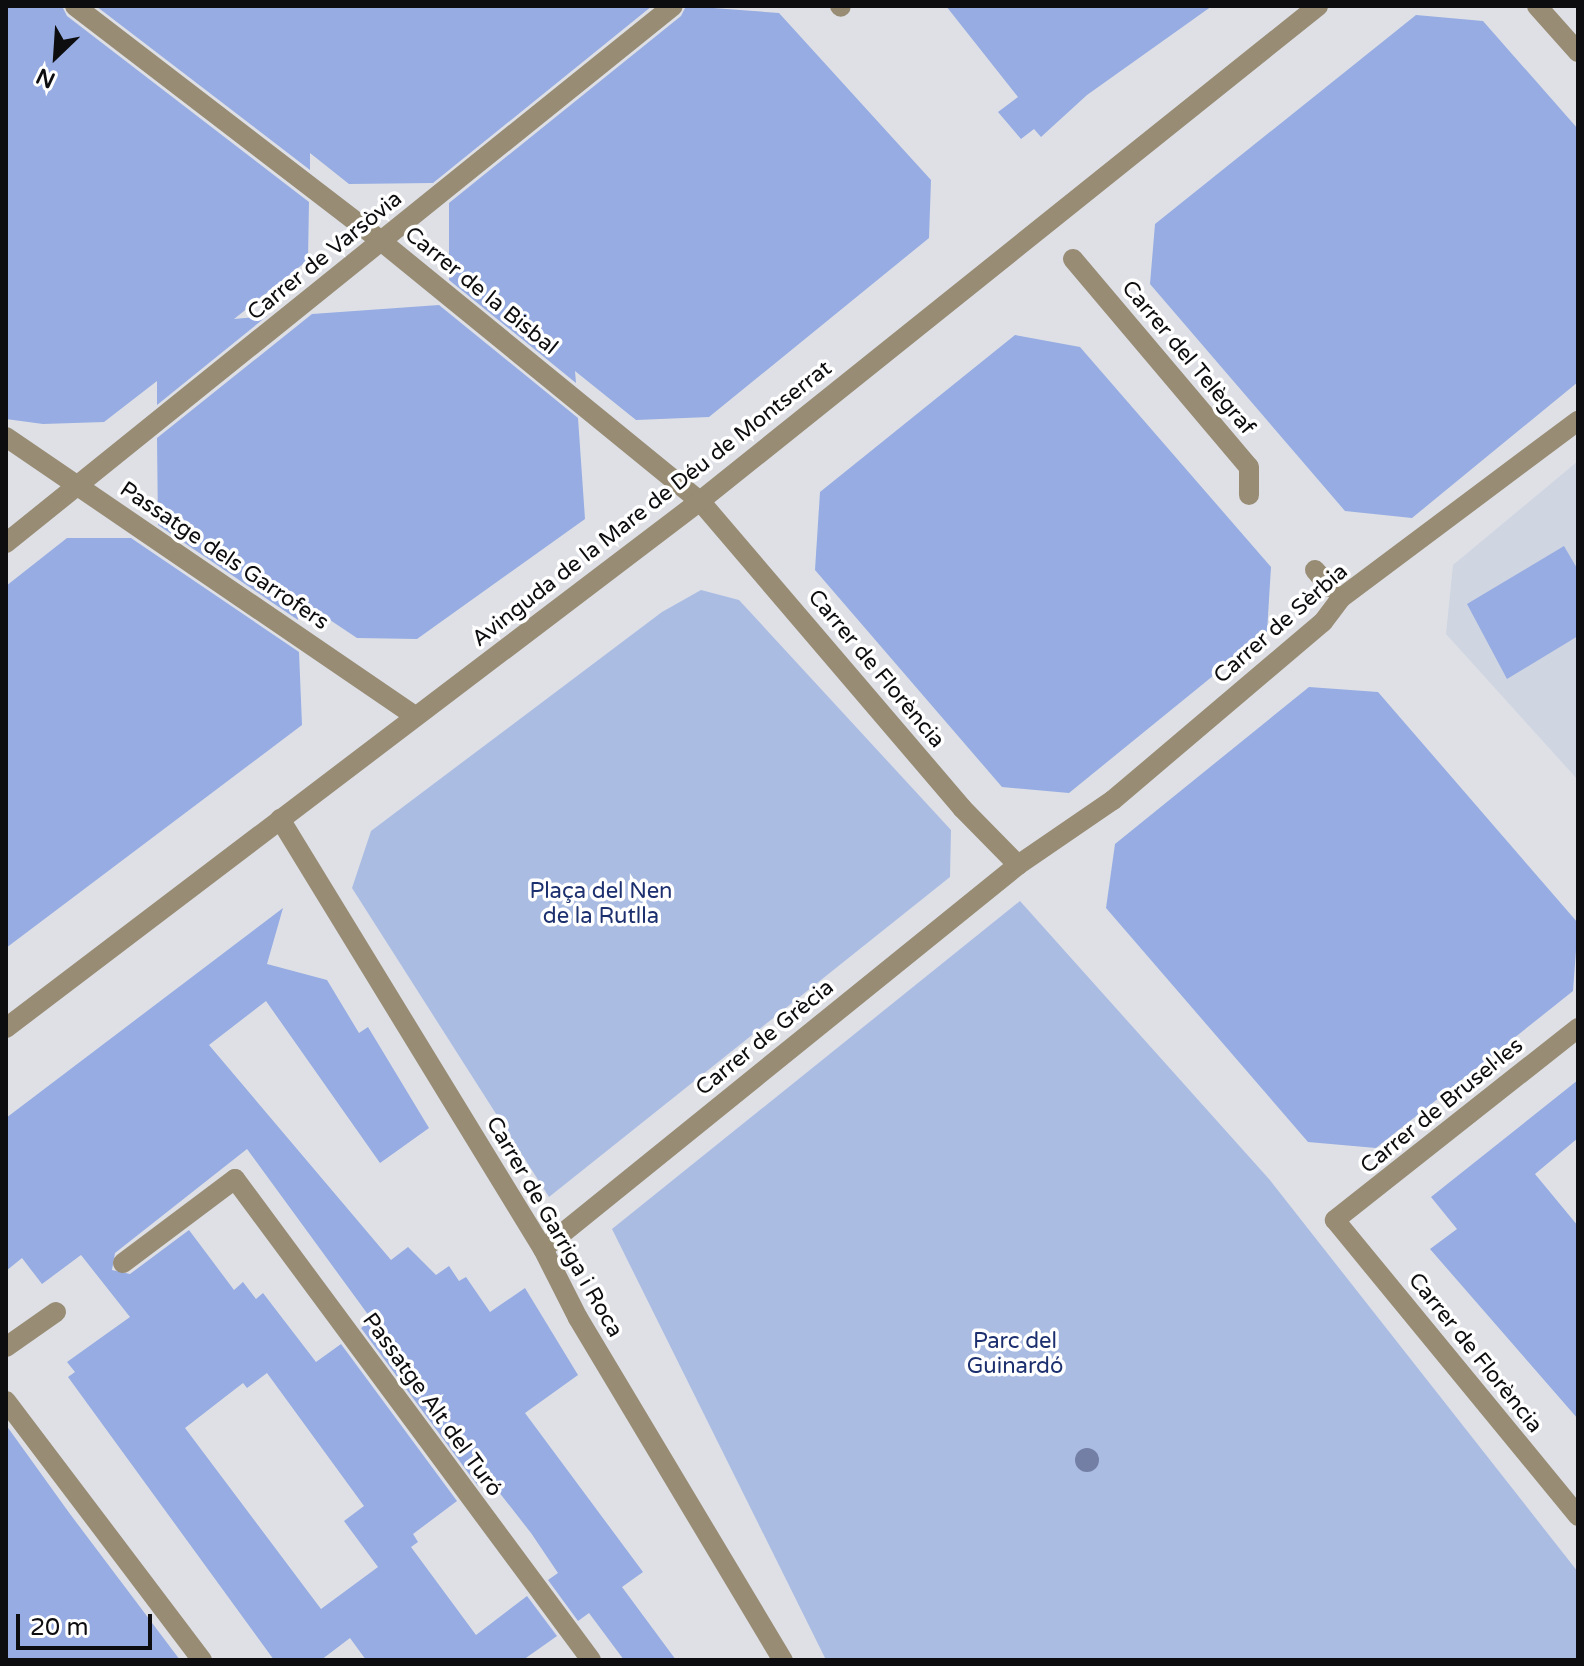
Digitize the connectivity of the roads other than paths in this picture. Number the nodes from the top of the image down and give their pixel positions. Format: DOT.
graph roads {
  1 [pos="75,6"];
  2 [pos="673,6"];
  3 [pos="1318,6"];
  4 [pos="1537,6"];
  5 [pos="1578,52"];
  6 [pos="381,241"];
  7 [pos="1073,259"];
  8 [pos="1578,421"];
  9 [pos="6,437"];
  10 [pos="79,487"];
  11 [pos="1249,495"];
  12 [pos="700,501"];
  13 [pos="6,543"];
  14 [pos="1315,570"];
  15 [pos="1330,587"];
  16 [pos="415,716"];
  17 [pos="280,819"];
  18 [pos="1018,865"];
  19 [pos="6,1028"];
  20 [pos="1578,1028"];
  21 [pos="1335,1220"];
  22 [pos="543,1249"];
  23 [pos="123,1263"];
  24 [pos="56,1312"];
  25 [pos="6,1347"];
  26 [pos="6,1401"];
  27 [pos="1578,1516"];
  28 [pos="202,1660"];
  29 [pos="591,1660"];
  30 [pos="783,1660"];
  1 -- 6 [label="street, Carrer de la Bisbal"];
  2 -- 6 [label="street, Carrer de Varsòvia"];
  3 -- 12 [label="street, Avinguda de la Mare de Déu de Montserrat"];
  4 -- 5 [label="street"];
  6 -- 10 [label="street, Carrer de Varsòvia"];
  6 -- 12 [label="street, Carrer de la Bisbal"];
  7 -- 11 [label="street, Carrer del Telègraf"];
  8 -- 18 [label="street, Carrer de Sèrbia"];
  9 -- 10 [label="street, Passatge dels Garrofers"];
  10 -- 13 [label="street, Carrer de Varsòvia"];
  10 -- 16 [label="street, Passatge dels Garrofers"];
  12 -- 16 [label="street, Avinguda de la Mare de Déu de Montserrat"];
  12 -- 18 [label="street, Carrer de Florència"];
  14 -- 15 [label="street"];
  16 -- 17 [label="street, Avinguda de la Mare de Déu de Montserrat"];
  17 -- 19 [label="street, Avinguda de la Mare de Déu de Montserrat"];
  17 -- 22 [label="street, Carrer de Garriga i Roca"];
  18 -- 22 [label="street, Carrer de Grècia"];
  20 -- 21 [label="street, Carrer de Brusel·les"];
  21 -- 27 [label="street, Carrer de Florència"];
  22 -- 30 [label="street, Carrer de Garriga i Roca"];
  23 -- 29 [label="street, Passatge Alt del Turó"];
  24 -- 25 [label="street"];
  26 -- 28 [label="street"];
}
